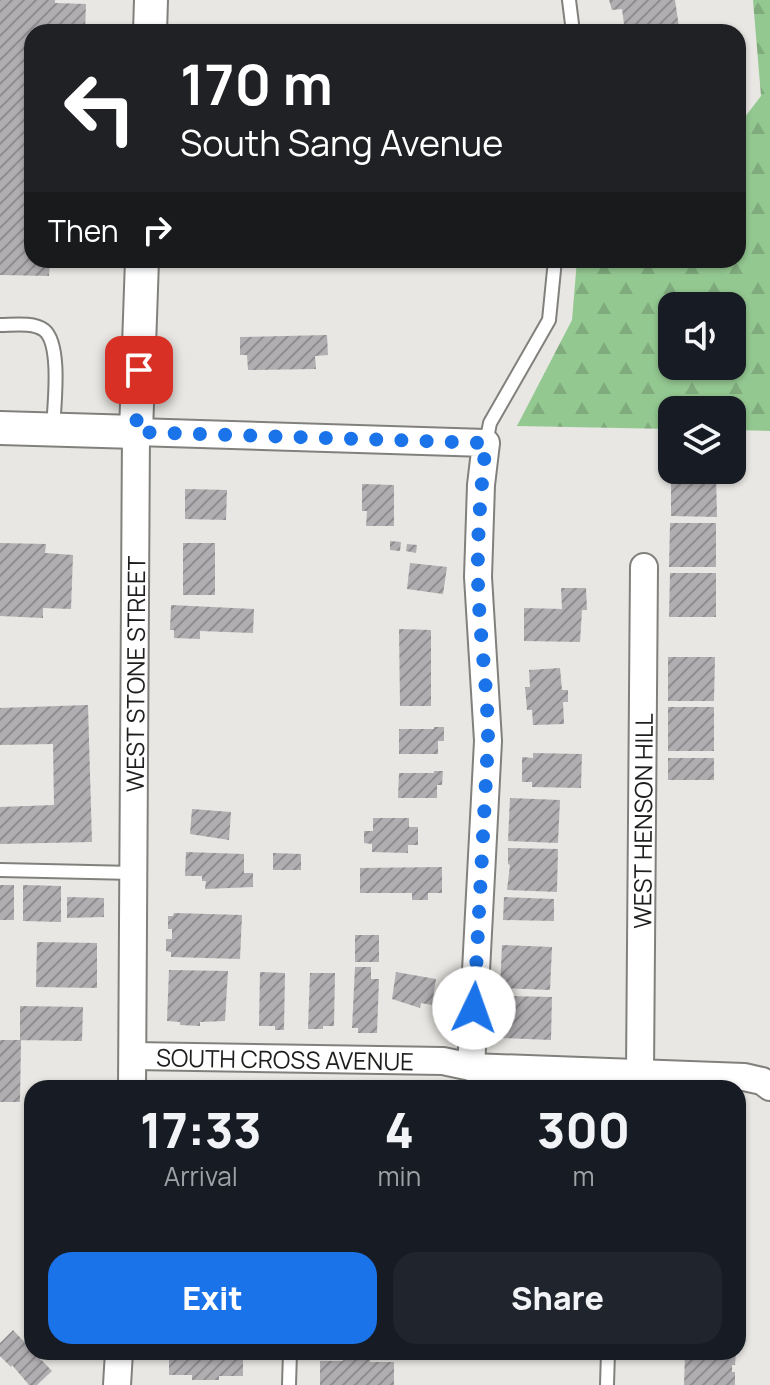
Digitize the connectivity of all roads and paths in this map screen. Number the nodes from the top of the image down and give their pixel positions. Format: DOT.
graph roads {
  1 [pos="151,0"];
  2 [pos="569,0"];
  3 [pos="150,24"];
  4 [pos="572,24"];
  5 [pos="142,268"];
  6 [pos="554,268"];
  7 [pos="0,325"];
  8 [pos="0,428"];
  9 [pos="53,429"];
  10 [pos="136,432"];
  11 [pos="486,443"];
  12 [pos="644,567"];
  13 [pos="0,870"];
  14 [pos="134,873"];
  15 [pos="133,1056"];
  16 [pos="471,1067"];
  17 [pos="624,1078"];
  18 [pos="132,1080"];
  19 [pos="770,1087"];
  20 [pos="119,1360"];
  21 [pos="290,1360"];
  22 [pos="608,1360"];
  23 [pos="117,1385"];
  24 [pos="289,1385"];
  25 [pos="607,1385"];
  1 -- 3 [label="street"];
  2 -- 4 [label="lane"];
  5 -- 10 [label="street, WEST STONE STREET"];
  6 -- 11 [label="lane"];
  7 -- 9 [label="lane"];
  8 -- 9 [label="street"];
  9 -- 10 [label="street"];
  10 -- 11 [label="street"];
  10 -- 14 [label="street, WEST STONE STREET"];
  11 -- 16 [label="street"];
  12 -- 17 [label="street, WEST HENSON HILL"];
  13 -- 14 [label="lane"];
  14 -- 15 [label="street, WEST STONE STREET"];
  15 -- 16 [label="street, SOUTH CROSS AVENUE"];
  15 -- 18 [label="street, WEST STONE STREET"];
  16 -- 17 [label="street, SOUTH CROSS AVENUE"];
  17 -- 19 [label="street, SOUTH CROSS AVENUE"];
  20 -- 23 [label="street"];
  21 -- 24 [label="lane"];
  22 -- 25 [label="lane"];
}
